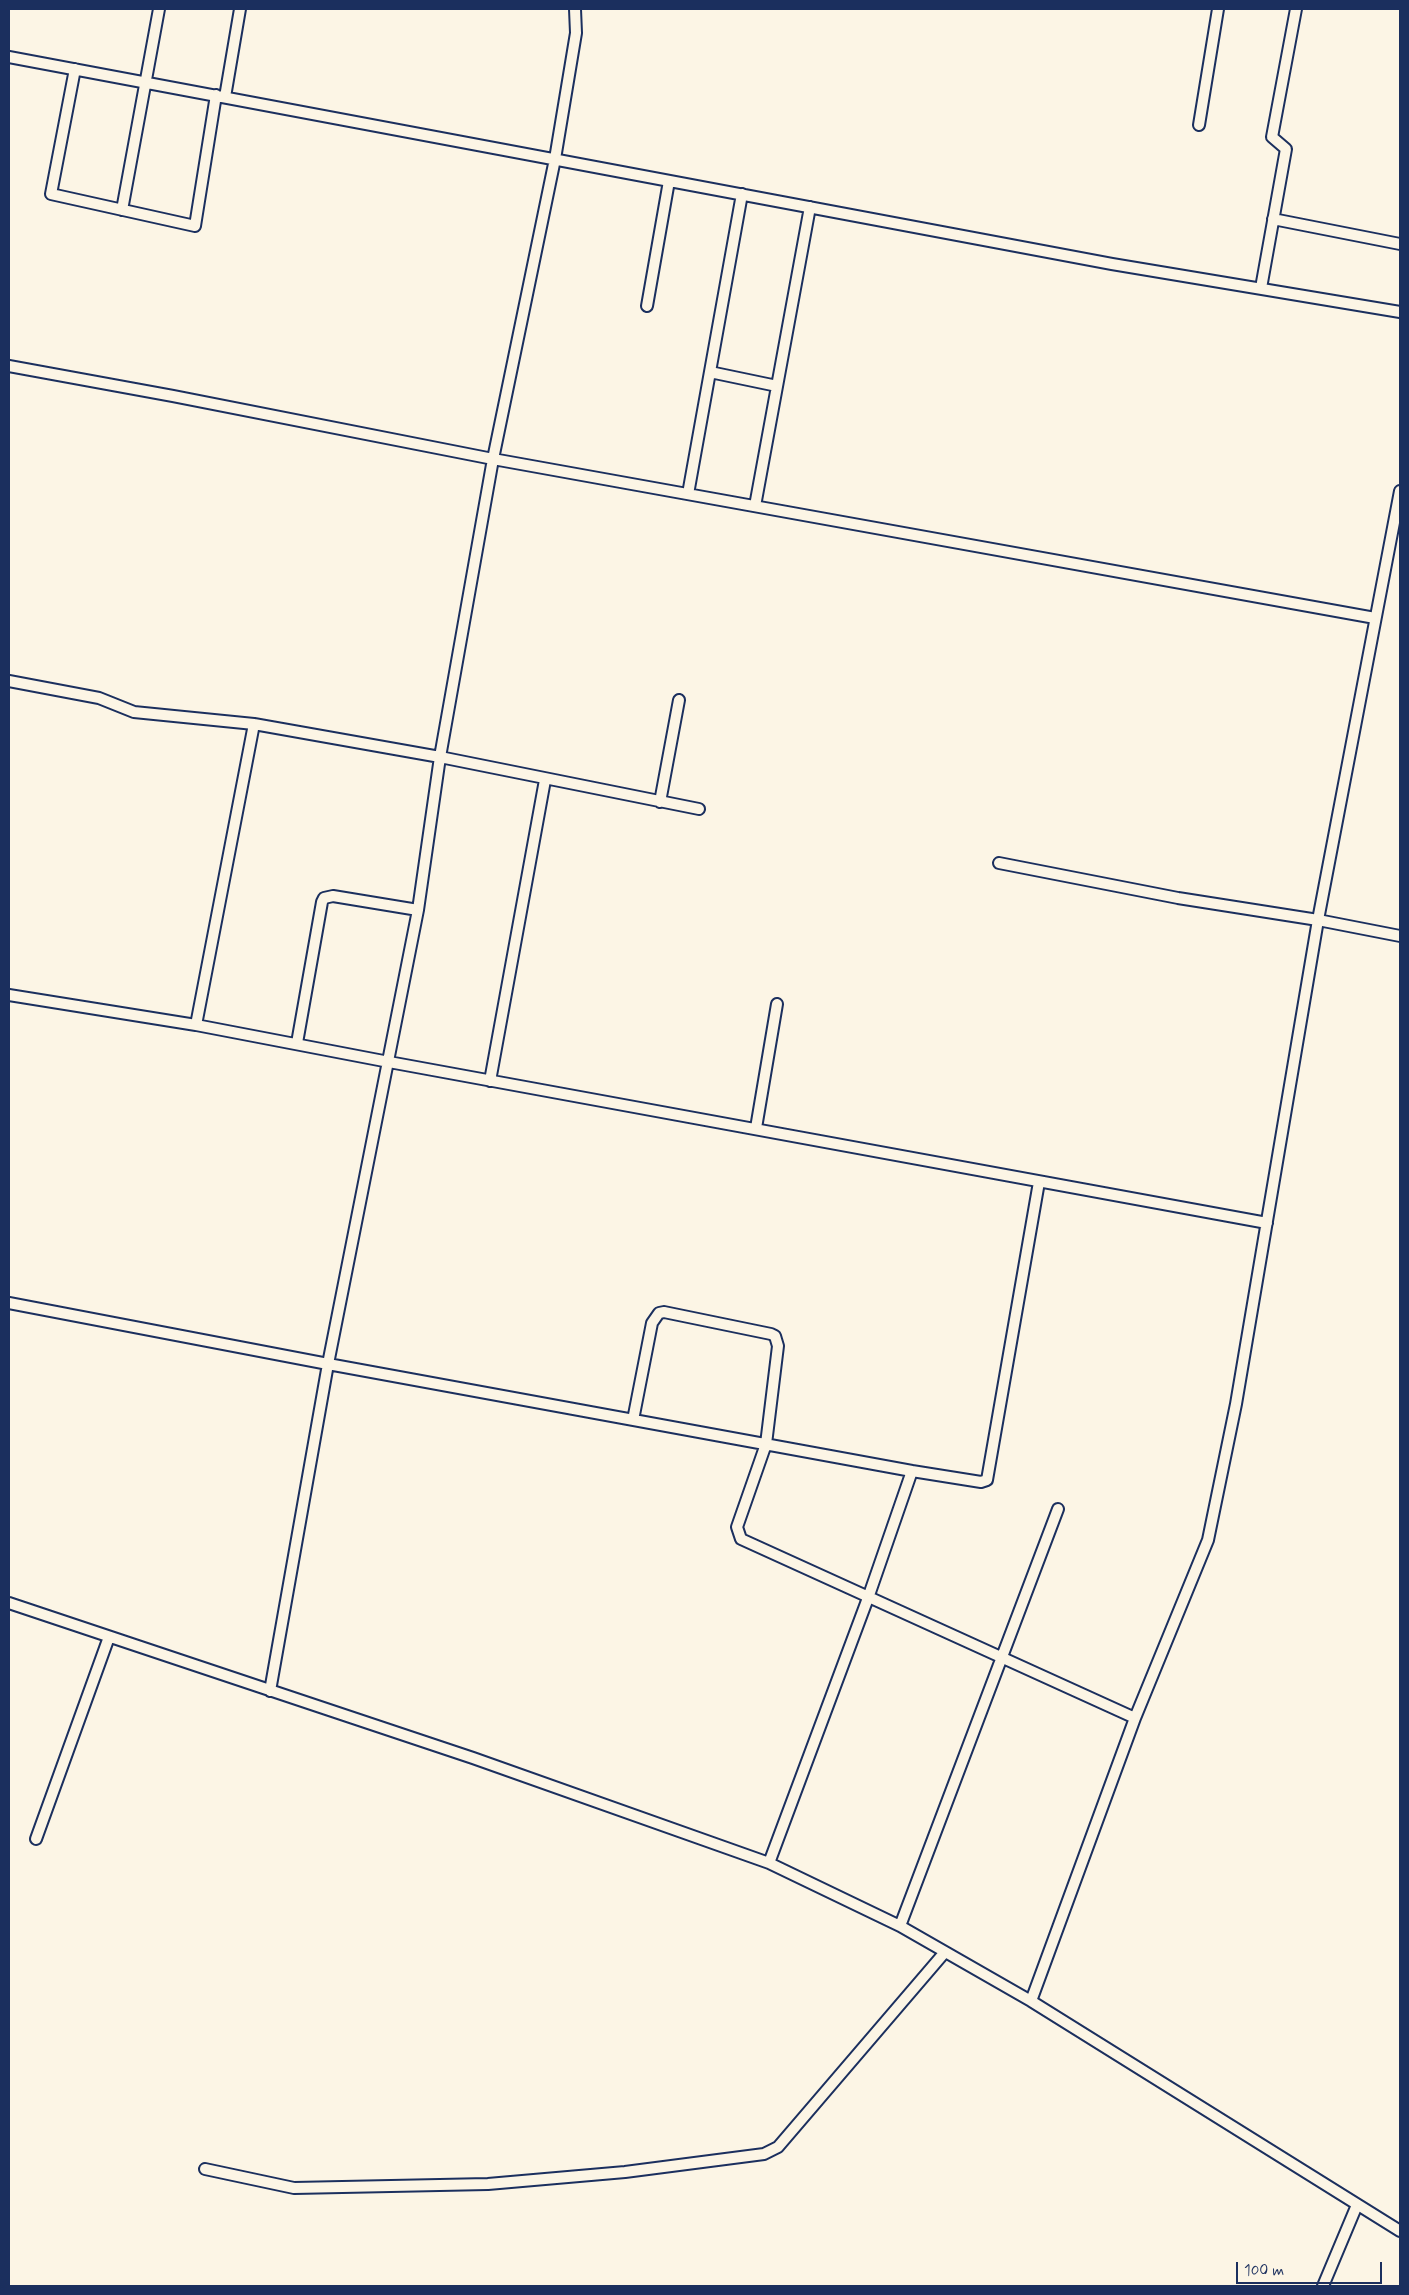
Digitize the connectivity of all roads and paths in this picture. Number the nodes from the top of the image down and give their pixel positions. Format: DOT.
graph roads {
  1 [pos="158,9"];
  2 [pos="240,9"];
  3 [pos="575,9"];
  4 [pos="1218,9"];
  5 [pos="1296,9"];
  6 [pos="9,56"];
  7 [pos="75,69"];
  8 [pos="145,82"];
  9 [pos="220,96"];
  10 [pos="1199,125"];
  11 [pos="555,159"];
  12 [pos="670,181"];
  13 [pos="742,194"];
  14 [pos="810,207"];
  15 [pos="122,210"];
  16 [pos="1273,219"];
  17 [pos="1400,244"];
  18 [pos="1261,288"];
  19 [pos="647,306"];
  20 [pos="1400,312"];
  21 [pos="9,366"];
  22 [pos="710,372"];
  23 [pos="777,386"];
  24 [pos="493,459"];
  25 [pos="1400,490"];
  26 [pos="688,494"];
  27 [pos="755,506"];
  28 [pos="1375,618"];
  29 [pos="9,681"];
  30 [pos="679,700"];
  31 [pos="254,724"];
  32 [pos="440,757"];
  33 [pos="545,780"];
  34 [pos="660,802"];
  35 [pos="699,809"];
  36 [pos="1000,863"];
  37 [pos="418,910"];
  38 [pos="1318,920"];
  39 [pos="1400,936"];
  40 [pos="9,995"];
  41 [pos="778,1004"];
  42 [pos="196,1025"];
  43 [pos="297,1044"];
  44 [pos="389,1062"];
  45 [pos="490,1081"];
  46 [pos="756,1128"];
  47 [pos="1040,1182"];
  48 [pos="1267,1223"];
  49 [pos="9,1304"];
  50 [pos="328,1364"];
  51 [pos="633,1420"];
  52 [pos="766,1444"];
  53 [pos="912,1471"];
  54 [pos="1058,1509"];
  55 [pos="868,1598"];
  56 [pos="9,1604"];
  57 [pos="109,1637"];
  58 [pos="1003,1658"];
  59 [pos="270,1691"];
  60 [pos="1135,1718"];
  61 [pos="36,1839"];
  62 [pos="769,1863"];
  63 [pos="900,1926"];
  64 [pos="945,1952"];
  65 [pos="1031,2001"];
  66 [pos="205,2169"];
  67 [pos="1357,2205"];
  68 [pos="1400,2231"];
  69 [pos="1323,2286"];
  1 -- 8 [label="street"];
  2 -- 9 [label="street"];
  3 -- 11 [label="street"];
  4 -- 10 [label="street"];
  5 -- 16 [label="street"];
  6 -- 7 [label="street"];
  7 -- 8 [label="street"];
  7 -- 15 [label="street"];
  8 -- 9 [label="street"];
  8 -- 15 [label="street"];
  9 -- 11 [label="street"];
  9 -- 15 [label="street"];
  11 -- 12 [label="street"];
  11 -- 24 [label="street"];
  12 -- 13 [label="street"];
  12 -- 19 [label="street"];
  13 -- 14 [label="street"];
  13 -- 22 [label="street"];
  14 -- 18 [label="street"];
  14 -- 23 [label="street"];
  16 -- 17 [label="street"];
  16 -- 18 [label="street"];
  18 -- 20 [label="street"];
  21 -- 24 [label="street"];
  22 -- 23 [label="street"];
  22 -- 26 [label="street"];
  23 -- 27 [label="street"];
  24 -- 26 [label="street"];
  24 -- 32 [label="street"];
  25 -- 28 [label="street"];
  26 -- 27 [label="street"];
  27 -- 28 [label="street"];
  28 -- 38 [label="street"];
  29 -- 31 [label="street"];
  30 -- 34 [label="street"];
  31 -- 32 [label="street"];
  31 -- 42 [label="street"];
  32 -- 33 [label="street"];
  32 -- 37 [label="street"];
  33 -- 34 [label="street"];
  33 -- 45 [label="street"];
  34 -- 35 [label="street"];
  36 -- 38 [label="street"];
  37 -- 43 [label="street"];
  37 -- 44 [label="street"];
  38 -- 39 [label="street"];
  38 -- 48 [label="street"];
  40 -- 42 [label="street"];
  41 -- 46 [label="street"];
  42 -- 43 [label="street"];
  43 -- 44 [label="street"];
  44 -- 45 [label="street"];
  44 -- 50 [label="street"];
  45 -- 46 [label="street"];
  46 -- 47 [label="street"];
  47 -- 48 [label="street"];
  47 -- 53 [label="street"];
  48 -- 60 [label="street"];
  49 -- 50 [label="street"];
  50 -- 51 [label="street"];
  50 -- 59 [label="street"];
  51 -- 52 [label="street"];
  51 -- 52 [label="street"];
  52 -- 53 [label="street"];
  52 -- 55 [label="street"];
  53 -- 55 [label="street"];
  54 -- 58 [label="street"];
  55 -- 58 [label="street"];
  55 -- 62 [label="street"];
  56 -- 57 [label="street"];
  57 -- 59 [label="street"];
  57 -- 61 [label="street"];
  58 -- 60 [label="street"];
  58 -- 63 [label="street"];
  59 -- 62 [label="street"];
  60 -- 65 [label="street"];
  62 -- 63 [label="street"];
  63 -- 64 [label="street"];
  64 -- 65 [label="street"];
  64 -- 66 [label="street"];
  65 -- 67 [label="street"];
  67 -- 68 [label="street"];
  67 -- 69 [label="street"];
}
